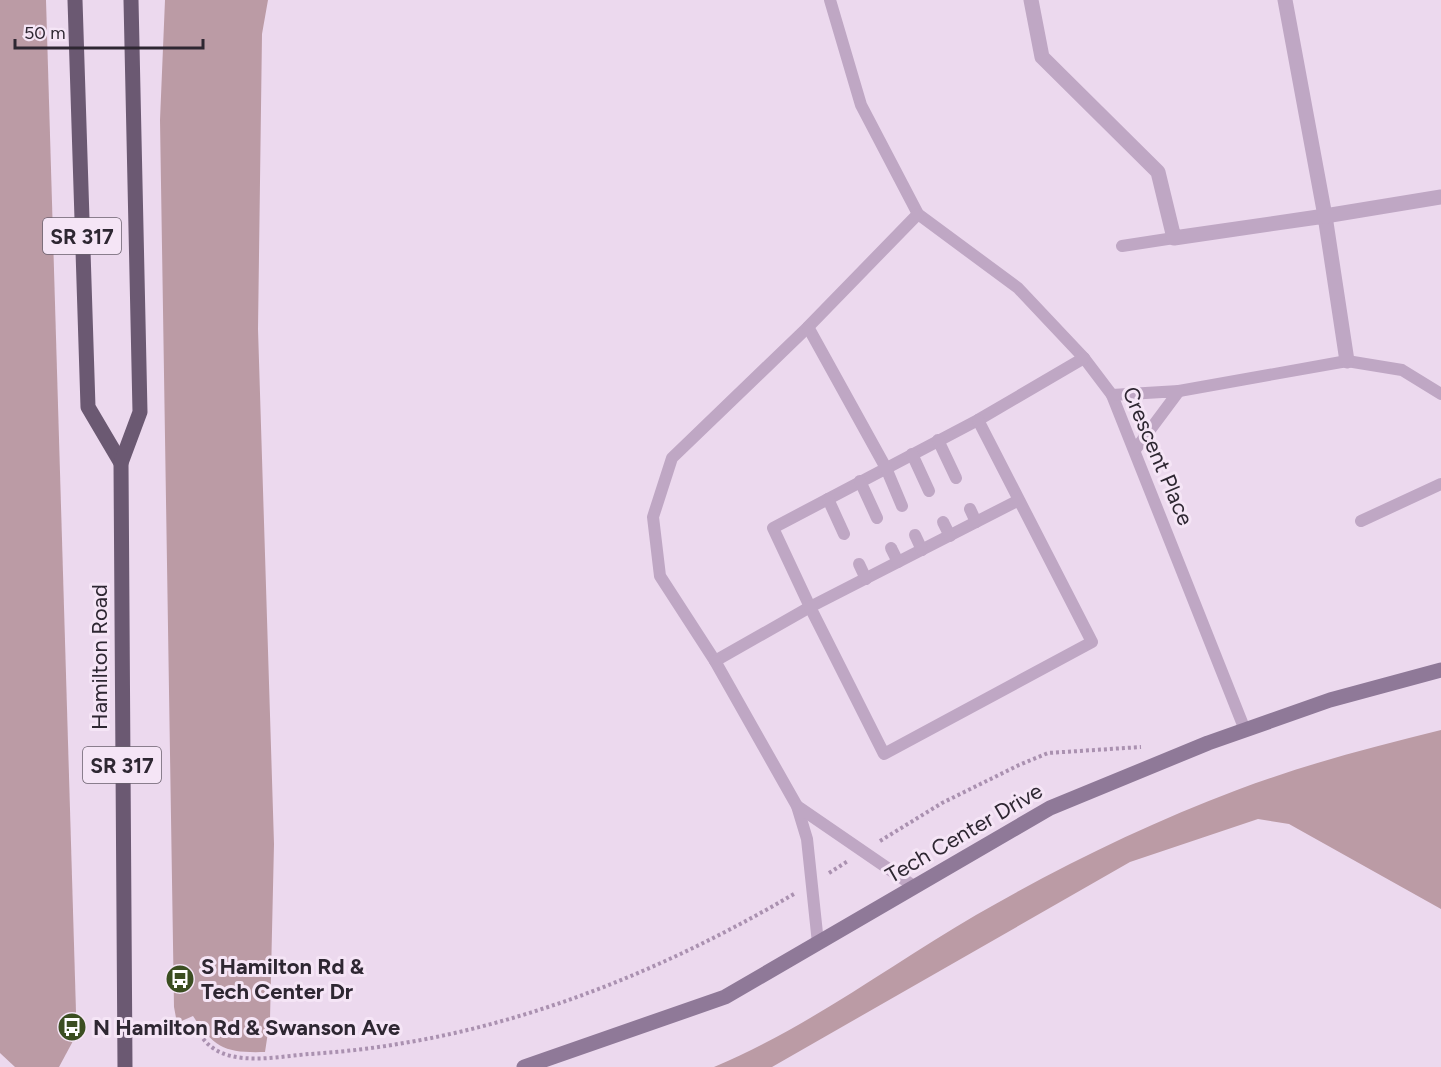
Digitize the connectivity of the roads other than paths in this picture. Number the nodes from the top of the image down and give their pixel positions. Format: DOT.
graph roads {
  1 [pos="75,0"];
  2 [pos="131,0"];
  3 [pos="830,0"];
  4 [pos="1031,0"];
  5 [pos="1285,0"];
  6 [pos="1441,197"];
  7 [pos="918,214"];
  8 [pos="1325,216"];
  9 [pos="1174,238"];
  10 [pos="1122,246"];
  11 [pos="808,327"];
  12 [pos="1084,358"];
  13 [pos="1347,361"];
  14 [pos="1179,391"];
  15 [pos="1441,394"];
  16 [pos="1112,395"];
  17 [pos="978,420"];
  18 [pos="938,440"];
  19 [pos="1135,450"];
  20 [pos="912,454"];
  21 [pos="121,463"];
  22 [pos="885,468"];
  23 [pos="956,478"];
  24 [pos="860,481"];
  25 [pos="1441,484"];
  26 [pos="929,491"];
  27 [pos="828,499"];
  28 [pos="1019,500"];
  29 [pos="902,506"];
  30 [pos="970,509"];
  31 [pos="877,518"];
  32 [pos="1361,520"];
  33 [pos="943,522"];
  34 [pos="976,522"];
  35 [pos="844,534"];
  36 [pos="915,534"];
  37 [pos="950,536"];
  38 [pos="891,548"];
  39 [pos="922,550"];
  40 [pos="898,562"];
  41 [pos="859,564"];
  42 [pos="866,579"];
  43 [pos="810,607"];
  44 [pos="715,661"];
  45 [pos="1441,670"];
  46 [pos="1245,730"];
  47 [pos="797,806"];
  48 [pos="915,887"];
  49 [pos="818,943"];
  50 [pos="125,1067"];
  51 [pos="524,1067"];
  1 -- 21 [label="main road, SR 317"];
  2 -- 21 [label="main road, Hamilton Road / SR 317"];
  3 -- 7 [label="lane, Crescent Place"];
  4 -- 9 [label="street"];
  5 -- 8 [label="street"];
  6 -- 8 [label="street"];
  7 -- 11 [label="lane"];
  7 -- 12 [label="lane, Crescent Place"];
  8 -- 9 [label="street"];
  8 -- 13 [label="street"];
  9 -- 10 [label="lane"];
  11 -- 22 [label="lane"];
  11 -- 44 [label="lane"];
  12 -- 16 [label="lane, Crescent Place"];
  12 -- 17 [label="lane"];
  13 -- 14 [label="lane"];
  13 -- 15 [label="lane"];
  14 -- 16 [label="lane"];
  14 -- 19 [label="lane"];
  16 -- 19 [label="lane, Crescent Place"];
  17 -- 18 [label="lane"];
  17 -- 28 [label="lane"];
  18 -- 20 [label="lane"];
  18 -- 23 [label="lane"];
  19 -- 46 [label="lane, Crescent Place"];
  20 -- 22 [label="lane"];
  20 -- 26 [label="lane"];
  21 -- 50 [label="main road, Hamilton Road / SR 317"];
  22 -- 24 [label="lane"];
  22 -- 29 [label="lane"];
  24 -- 27 [label="lane"];
  24 -- 31 [label="lane"];
  25 -- 32 [label="lane"];
  27 -- 35 [label="lane"];
  27 -- 43 [label="lane"];
  28 -- 34 [label="lane"];
  28 -- 43 [label="lane"];
  30 -- 34 [label="lane"];
  33 -- 37 [label="lane"];
  34 -- 37 [label="lane"];
  36 -- 39 [label="lane"];
  37 -- 39 [label="lane"];
  38 -- 40 [label="lane"];
  39 -- 40 [label="lane"];
  40 -- 42 [label="lane"];
  41 -- 42 [label="lane"];
  42 -- 43 [label="lane"];
  43 -- 44 [label="lane"];
  44 -- 47 [label="lane"];
  45 -- 46 [label="main road, Tech Center Drive"];
  46 -- 48 [label="main road, Tech Center Drive"];
  47 -- 48 [label="lane"];
  47 -- 49 [label="lane"];
  48 -- 49 [label="main road, Tech Center Drive"];
  49 -- 51 [label="main road, Tech Center Drive"];
}
